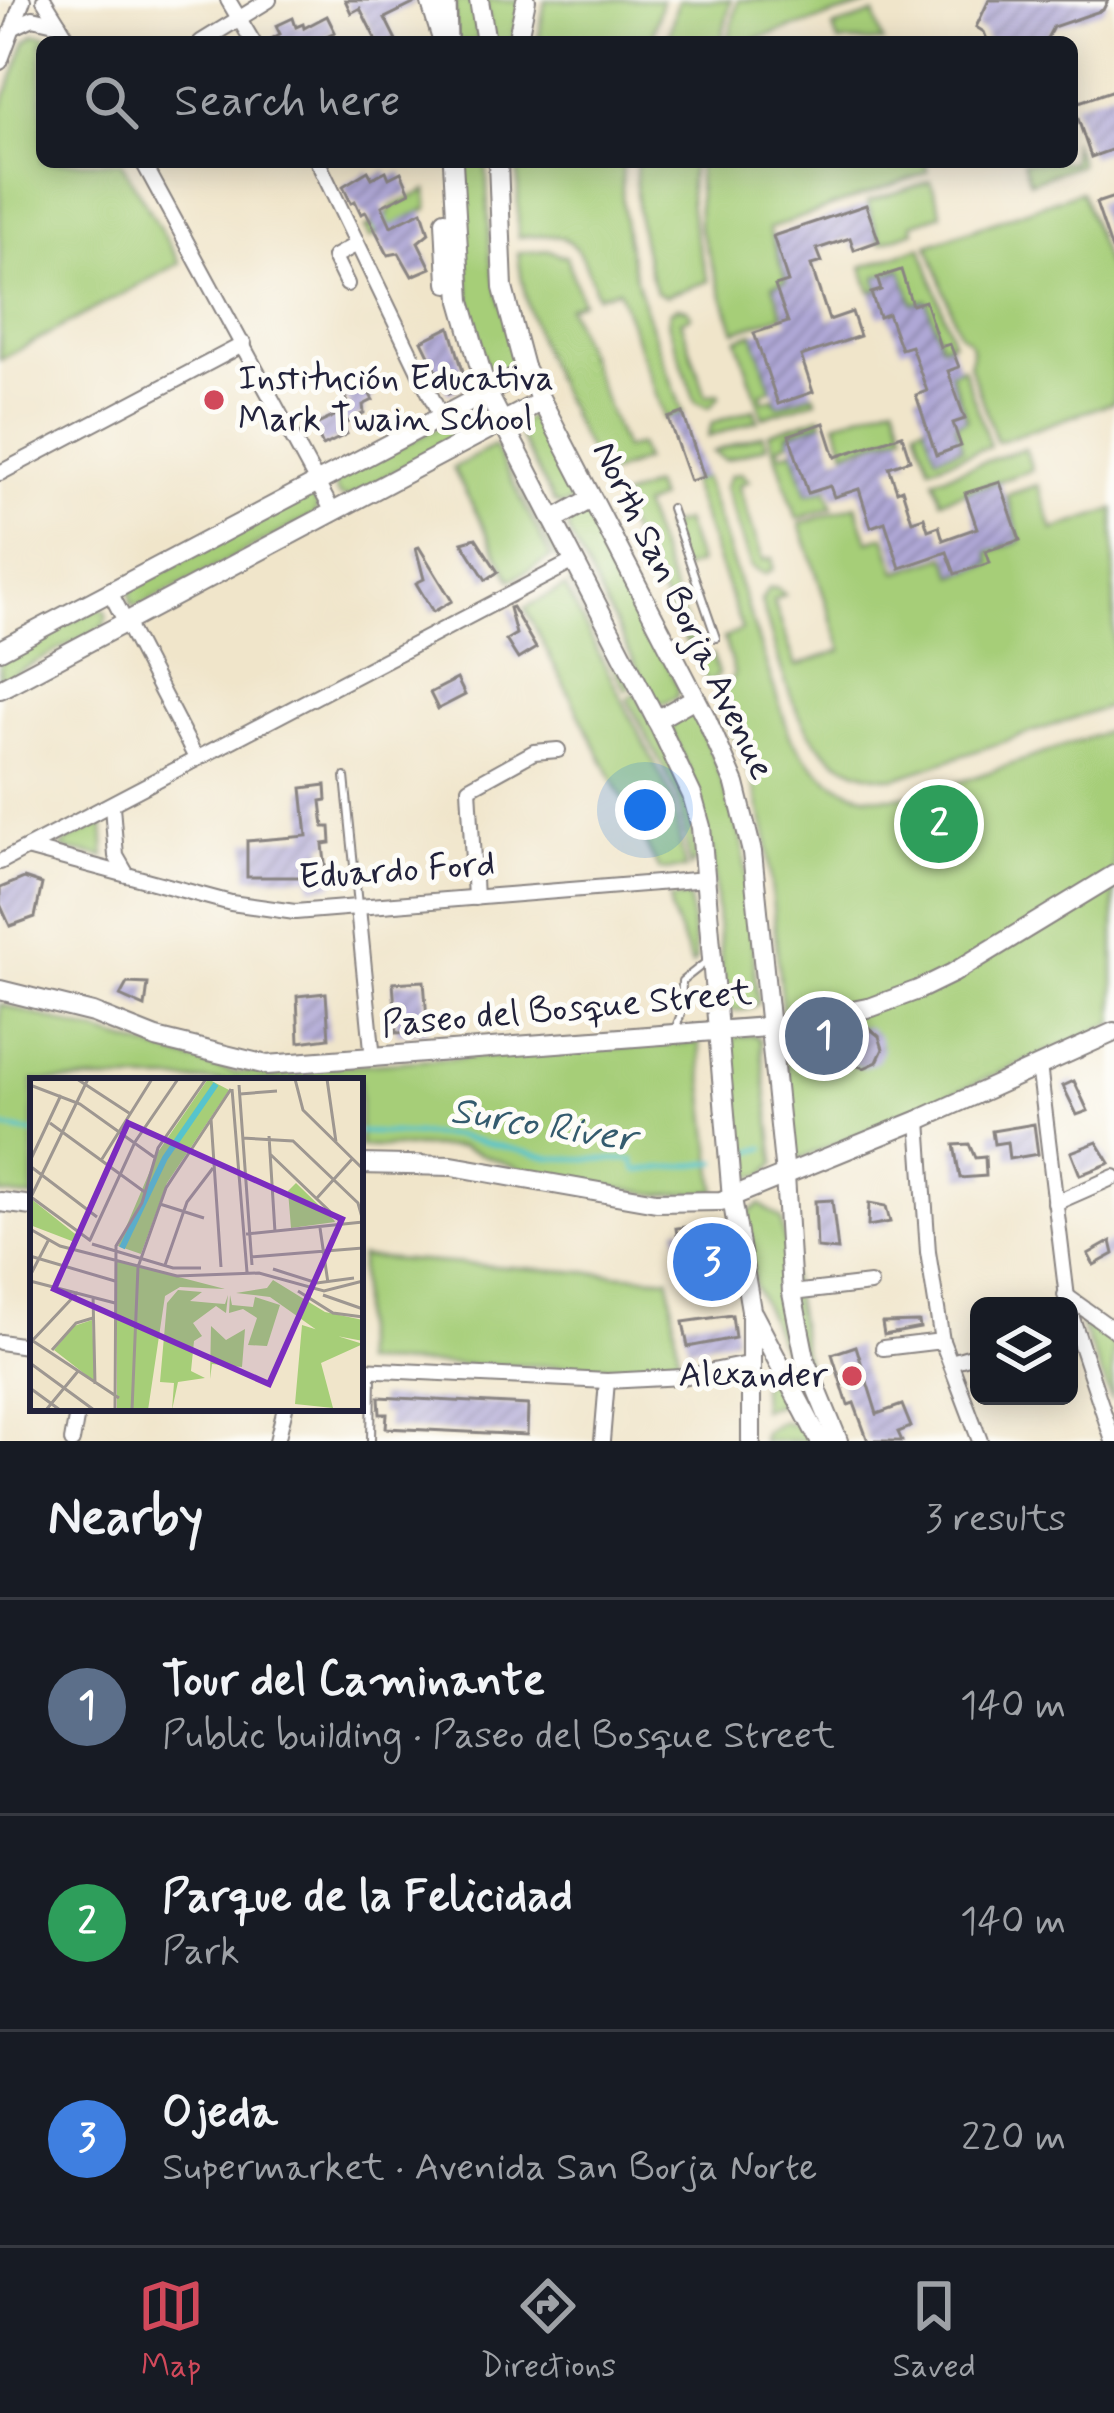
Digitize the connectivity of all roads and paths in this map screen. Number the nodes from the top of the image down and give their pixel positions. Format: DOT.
graph roads {
  1 [pos="23,0"];
  2 [pos="44,0"];
  3 [pos="228,0"];
  4 [pos="269,0"];
  5 [pos="430,0"];
  6 [pos="445,0"];
  7 [pos="479,0"];
  8 [pos="526,0"];
  9 [pos="239,19"];
  10 [pos="59,24"];
  11 [pos="14,27"];
  12 [pos="66,36"];
  13 [pos="211,36"];
  14 [pos="249,36"];
  15 [pos="442,36"];
  16 [pos="444,36"];
  17 [pos="485,36"];
  18 [pos="518,36"];
  19 [pos="0,62"];
  20 [pos="146,168"];
  21 [pos="321,168"];
  22 [pos="453,168"];
  23 [pos="498,168"];
  24 [pos="357,244"];
  25 [pos="347,284"];
  26 [pos="244,344"];
  27 [pos="526,372"];
  28 [pos="484,394"];
  29 [pos="541,402"];
  30 [pos="441,417"];
  31 [pos="502,422"];
  32 [pos="0,473"];
  33 [pos="317,482"];
  34 [pos="591,499"];
  35 [pos="671,508"];
  36 [pos="333,512"];
  37 [pos="553,520"];
  38 [pos="574,561"];
  39 [pos="110,592"];
  40 [pos="126,622"];
  41 [pos="716,638"];
  42 [pos="0,650"];
  43 [pos="0,689"];
  44 [pos="695,698"];
  45 [pos="656,720"];
  46 [pos="558,750"];
  47 [pos="196,758"];
  48 [pos="345,777"];
  49 [pos="112,806"];
  50 [pos="27,848"];
  51 [pos="0,862"];
  52 [pos="127,875"];
  53 [pos="1114,875"];
  54 [pos="706,880"];
  55 [pos="475,898"];
  56 [pos="358,908"];
  57 [pos="713,956"];
  58 [pos="0,990"];
  59 [pos="767,1027"];
  60 [pos="719,1030"];
  61 [pos="1114,1032"];
  62 [pos="673,1034"];
  63 [pos="373,1059"];
  64 [pos="1039,1065"];
  65 [pos="919,1120"];
  66 [pos="363,1164"];
  67 [pos="784,1175"];
  68 [pos="1114,1177"];
  69 [pos="732,1198"];
  70 [pos="0,1202"];
  71 [pos="1055,1203"];
  72 [pos="30,1206"];
  73 [pos="870,1284"];
  74 [pos="792,1293"];
  75 [pos="1066,1297"];
  76 [pos="1078,1309"];
  77 [pos="751,1310"];
  78 [pos="1114,1330"];
  79 [pos="943,1341"];
  80 [pos="1078,1341"];
  81 [pos="0,1342"];
  82 [pos="30,1347"];
  83 [pos="884,1348"];
  84 [pos="970,1357"];
  85 [pos="951,1362"];
  86 [pos="752,1363"];
  87 [pos="366,1370"];
  88 [pos="607,1381"];
  89 [pos="77,1411"];
  90 [pos="285,1411"];
  91 [pos="1111,1414"];
  92 [pos="72,1441"];
  93 [pos="278,1441"];
  94 [pos="371,1441"];
  95 [pos="602,1441"];
  96 [pos="751,1441"];
  97 [pos="820,1441"];
  98 [pos="838,1441"];
  99 [pos="980,1441"];
  100 [pos="1113,1441"];
  1 -- 11 [label="street"];
  2 -- 10 [label="street"];
  3 -- 9 [label="street"];
  4 -- 9 [label="street"];
  5 -- 15 [label="street"];
  6 -- 16 [label="main road"];
  7 -- 17 [label="street"];
  8 -- 18 [label="street"];
  9 -- 13 [label="street"];
  9 -- 14 [label="street"];
  10 -- 11 [label="street"];
  10 -- 12 [label="street"];
  11 -- 19 [label="street"];
  20 -- 26 [label="street"];
  21 -- 24 [label="street"];
  22 -- 28 [label="street, North San Borja Avenue"];
  23 -- 27 [label="street, North San Borja Avenue"];
  24 -- 25 [label="street"];
  24 -- 30 [label="street"];
  26 -- 32 [label="street"];
  26 -- 33 [label="street"];
  27 -- 28 [label="street"];
  27 -- 29 [label="street, North San Borja Avenue"];
  28 -- 30 [label="street"];
  28 -- 31 [label="street, North San Borja Avenue"];
  29 -- 31 [label="street"];
  29 -- 34 [label="street, North San Borja Avenue"];
  30 -- 33 [label="street"];
  31 -- 36 [label="street"];
  31 -- 37 [label="street, North San Borja Avenue"];
  33 -- 36 [label="street"];
  33 -- 39 [label="street"];
  34 -- 37 [label="street"];
  34 -- 44 [label="street, North San Borja Avenue"];
  35 -- 41 [label="lane"];
  36 -- 40 [label="street"];
  37 -- 38 [label="street, North San Borja Avenue"];
  38 -- 45 [label="street, North San Borja Avenue"];
  38 -- 47 [label="street"];
  39 -- 40 [label="street"];
  39 -- 42 [label="street"];
  40 -- 43 [label="street"];
  40 -- 47 [label="street"];
  44 -- 45 [label="street"];
  44 -- 59 [label="street, North San Borja Avenue"];
  45 -- 54 [label="street, North San Borja Avenue"];
  46 -- 55 [label="street"];
  47 -- 49 [label="street"];
  48 -- 56 [label="lane"];
  49 -- 50 [label="street"];
  49 -- 52 [label="street"];
  50 -- 51 [label="street"];
  50 -- 52 [label="street, Eduardo Ford"];
  52 -- 56 [label="street, Eduardo Ford"];
  53 -- 59 [label="street, Paseo del Bosque Street"];
  54 -- 55 [label="street, Eduardo Ford"];
  54 -- 57 [label="street, North San Borja Avenue"];
  55 -- 56 [label="street, Eduardo Ford"];
  56 -- 63 [label="street"];
  57 -- 60 [label="street, North San Borja Avenue"];
  57 -- 62 [label="lane"];
  58 -- 63 [label="street, Paseo del Bosque Street"];
  59 -- 60 [label="street, Paseo del Bosque Street"];
  59 -- 67 [label="street, North San Borja Avenue"];
  60 -- 62 [label="street, Paseo del Bosque Street"];
  60 -- 69 [label="street, North San Borja Avenue"];
  61 -- 64 [label="street"];
  62 -- 63 [label="street, Paseo del Bosque Street"];
  64 -- 65 [label="street"];
  64 -- 71 [label="street"];
  65 -- 67 [label="street"];
  65 -- 79 [label="street"];
  66 -- 69 [label="street"];
  67 -- 69 [label="street"];
  67 -- 74 [label="street, North San Borja Avenue"];
  68 -- 71 [label="street"];
  69 -- 77 [label="street, North San Borja Avenue"];
  70 -- 72 [label="street"];
  71 -- 75 [label="street"];
  73 -- 74 [label="street"];
  74 -- 98 [label="street, North San Borja Avenue"];
  76 -- 78 [label="street"];
  77 -- 86 [label="street"];
  77 -- 97 [label="street"];
  79 -- 83 [label="street"];
  79 -- 85 [label="street"];
  80 -- 91 [label="street"];
  81 -- 82 [label="street"];
  84 -- 85 [label="street"];
  85 -- 99 [label="street"];
  86 -- 88 [label="street"];
  86 -- 96 [label="street"];
  87 -- 88 [label="street"];
  87 -- 94 [label="lane"];
  88 -- 95 [label="street"];
  89 -- 92 [label="street"];
  90 -- 93 [label="street"];
  91 -- 100 [label="street"];
}
